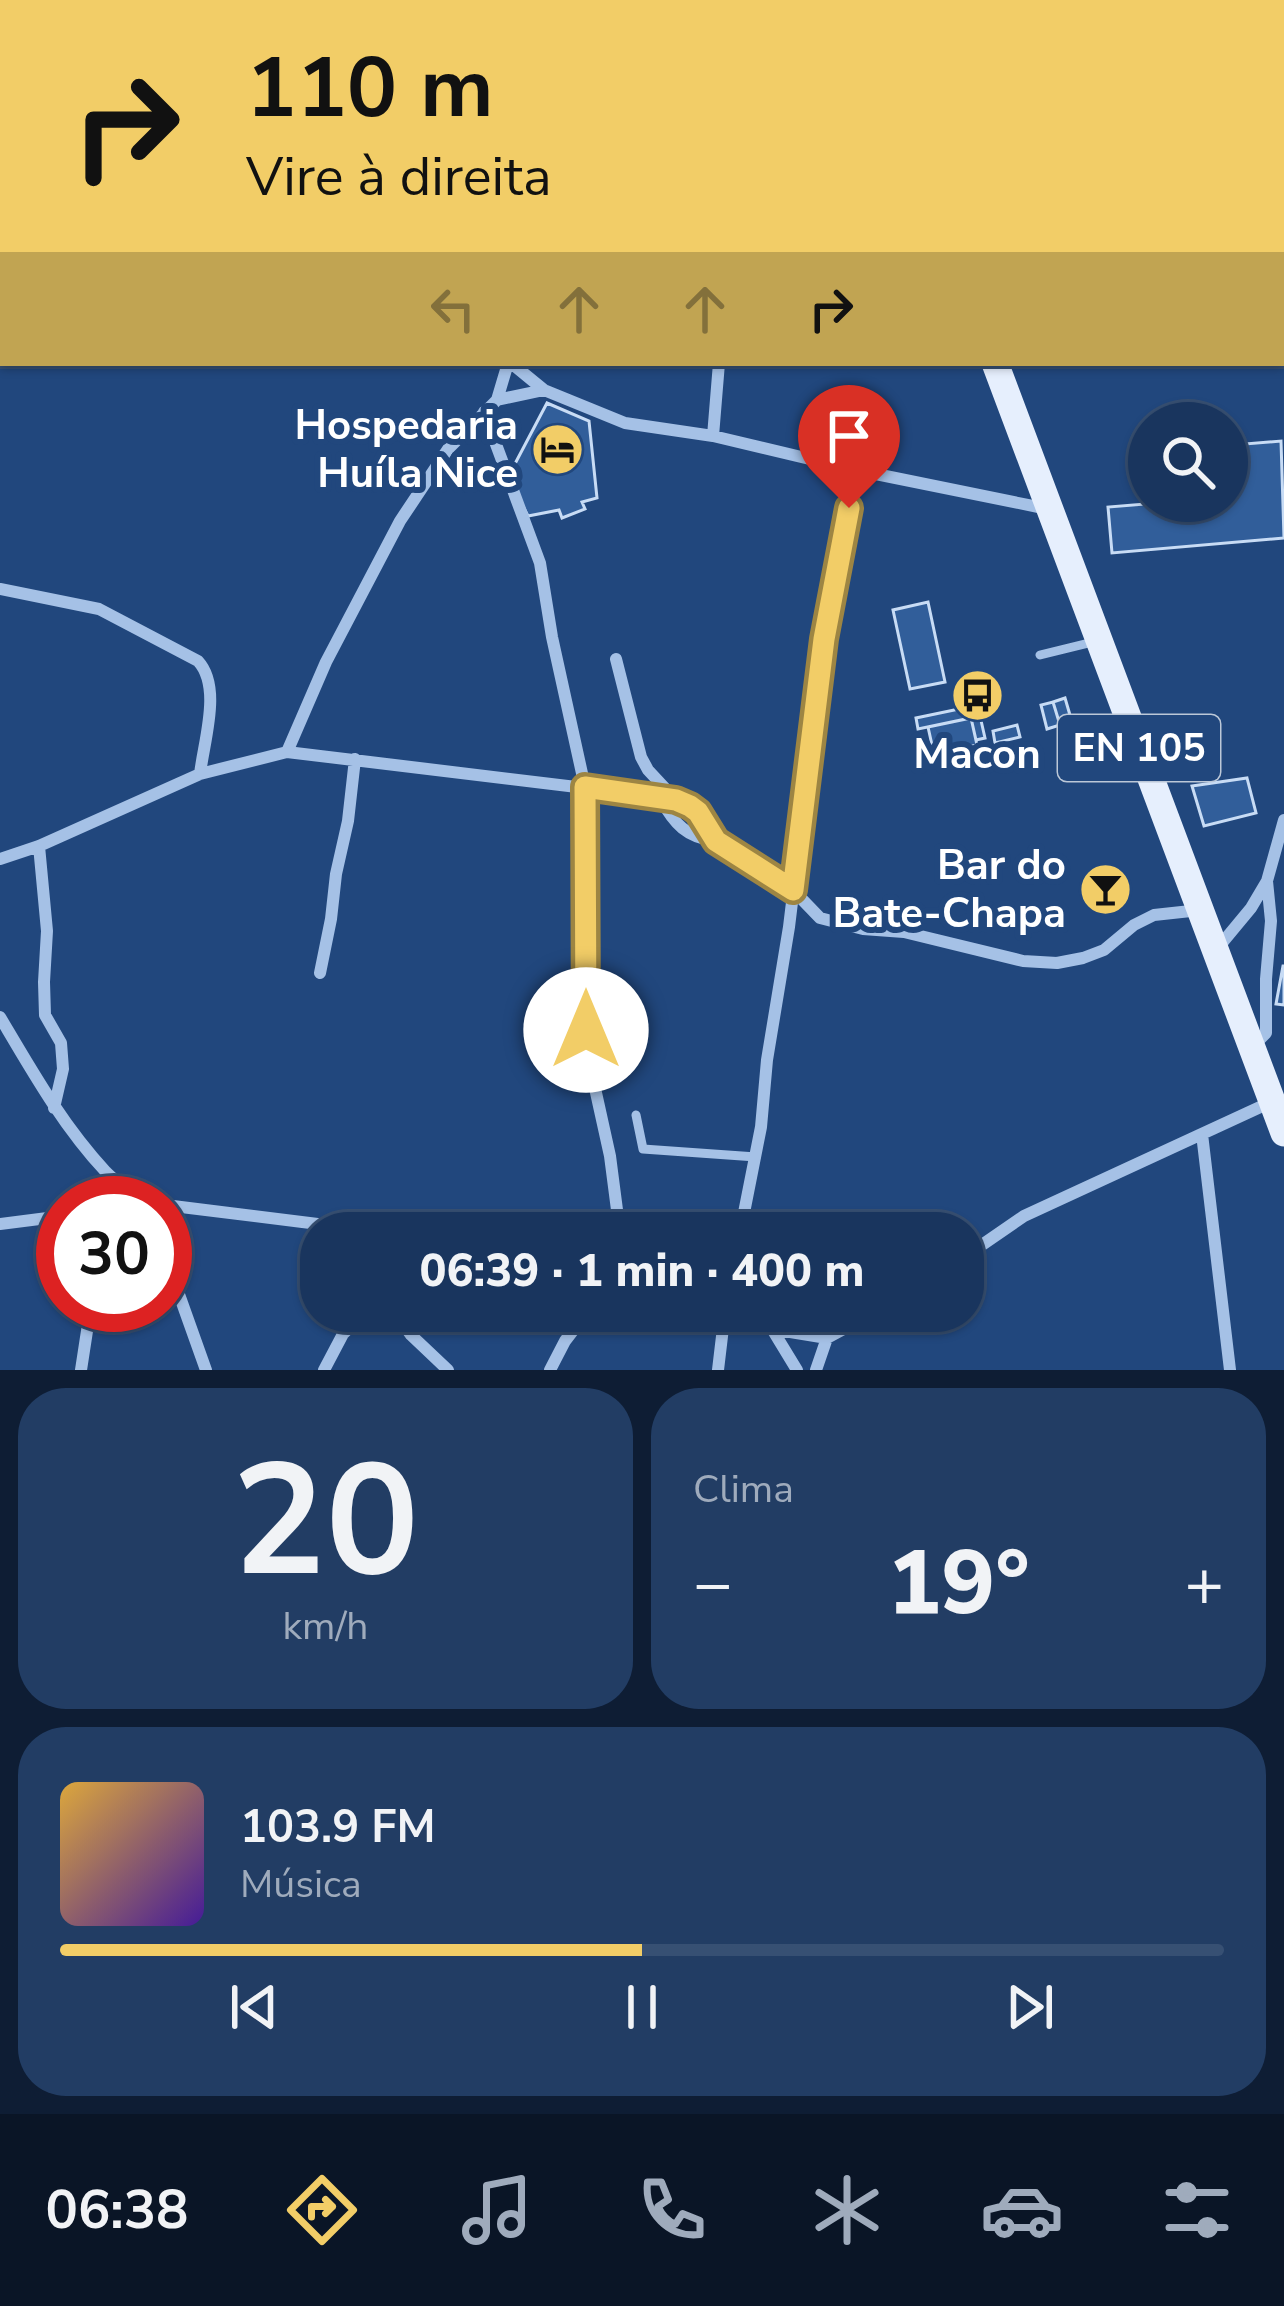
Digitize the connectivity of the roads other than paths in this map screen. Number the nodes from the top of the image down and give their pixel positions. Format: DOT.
graph roads {
  1 [pos="508,366"];
  2 [pos="513,366"];
  3 [pos="719,366"];
  4 [pos="996,366"];
  5 [pos="544,390"];
  6 [pos="497,400"];
  7 [pos="484,412"];
  8 [pos="713,436"];
  9 [pos="856,470"];
  10 [pos="1048,509"];
  11 [pos="0,589"];
  12 [pos="1097,640"];
  13 [pos="1040,655"];
  14 [pos="616,658"];
  15 [pos="1130,724"];
  16 [pos="1063,737"];
  17 [pos="286,752"];
  18 [pos="355,760"];
  19 [pos="200,774"];
  20 [pos="585,787"];
  21 [pos="661,798"];
  22 [pos="676,800"];
  23 [pos="1284,820"];
  24 [pos="716,841"];
  25 [pos="39,846"];
  26 [pos="0,859"];
  27 [pos="1267,881"];
  28 [pos="793,890"];
  29 [pos="1200,910"];
  30 [pos="820,918"];
  31 [pos="789,927"];
  32 [pos="1216,951"];
  33 [pos="320,974"];
  34 [pos="0,1017"];
  35 [pos="1252,1046"];
  36 [pos="1272,1101"];
  37 [pos="54,1108"];
  38 [pos="636,1115"];
  39 [pos="1284,1133"];
  40 [pos="1202,1134"];
  41 [pos="756,1157"];
  42 [pos="110,1176"];
  43 [pos="192,1208"];
  44 [pos="617,1212"];
  45 [pos="744,1212"];
  46 [pos="36,1219"];
  47 [pos="300,1222"];
  48 [pos="0,1224"];
  49 [pos="984,1244"];
  50 [pos="192,1331"];
  51 [pos="87,1332"];
  52 [pos="345,1332"];
  53 [pos="409,1332"];
  54 [pos="573,1332"];
  55 [pos="723,1332"];
  56 [pos="773,1332"];
  57 [pos="784,1332"];
  58 [pos="840,1332"];
  59 [pos="827,1339"];
  60 [pos="81,1370"];
  61 [pos="206,1370"];
  62 [pos="324,1370"];
  63 [pos="448,1370"];
  64 [pos="551,1370"];
  65 [pos="718,1370"];
  66 [pos="796,1370"];
  67 [pos="816,1370"];
  68 [pos="1230,1370"];
  1 -- 6 [label="street"];
  2 -- 5 [label="street"];
  3 -- 8 [label="street"];
  4 -- 10 [label="main road, EN 105"];
  5 -- 6 [label="street"];
  5 -- 8 [label="street"];
  6 -- 7 [label="street"];
  7 -- 17 [label="street"];
  7 -- 20 [label="street"];
  8 -- 9 [label="street"];
  9 -- 10 [label="street"];
  9 -- 28 [label="street"];
  10 -- 12 [label="main road, EN 105"];
  11 -- 19 [label="street"];
  12 -- 13 [label="lane"];
  12 -- 15 [label="main road, EN 105"];
  14 -- 22 [label="street"];
  15 -- 16 [label="lane"];
  15 -- 29 [label="main road, EN 105"];
  17 -- 18 [label="street"];
  17 -- 19 [label="street"];
  18 -- 20 [label="street"];
  18 -- 33 [label="street"];
  19 -- 25 [label="street"];
  20 -- 21 [label="street"];
  20 -- 44 [label="street"];
  21 -- 22 [label="street"];
  21 -- 24 [label="street"];
  22 -- 24 [label="street"];
  23 -- 27 [label="street"];
  24 -- 28 [label="street"];
  25 -- 26 [label="street"];
  25 -- 37 [label="street"];
  27 -- 32 [label="street"];
  27 -- 35 [label="street"];
  28 -- 30 [label="street"];
  28 -- 31 [label="street"];
  29 -- 30 [label="street"];
  29 -- 32 [label="main road, EN 105"];
  30 -- 31 [label="street"];
  31 -- 41 [label="street"];
  32 -- 35 [label="main road, EN 105"];
  34 -- 37 [label="street"];
  35 -- 36 [label="main road, EN 105"];
  36 -- 39 [label="main road, EN 105"];
  36 -- 40 [label="street"];
  37 -- 42 [label="street"];
  38 -- 41 [label="lane"];
  40 -- 49 [label="street"];
  40 -- 68 [label="street"];
  41 -- 45 [label="street"];
  43 -- 47 [label="street"];
  46 -- 48 [label="street"];
  50 -- 61 [label="street"];
  51 -- 60 [label="street"];
  52 -- 62 [label="street"];
  53 -- 63 [label="street"];
  54 -- 64 [label="street"];
  55 -- 65 [label="street"];
  56 -- 66 [label="street"];
  57 -- 59 [label="street"];
  58 -- 59 [label="street"];
  59 -- 67 [label="street"];
}
